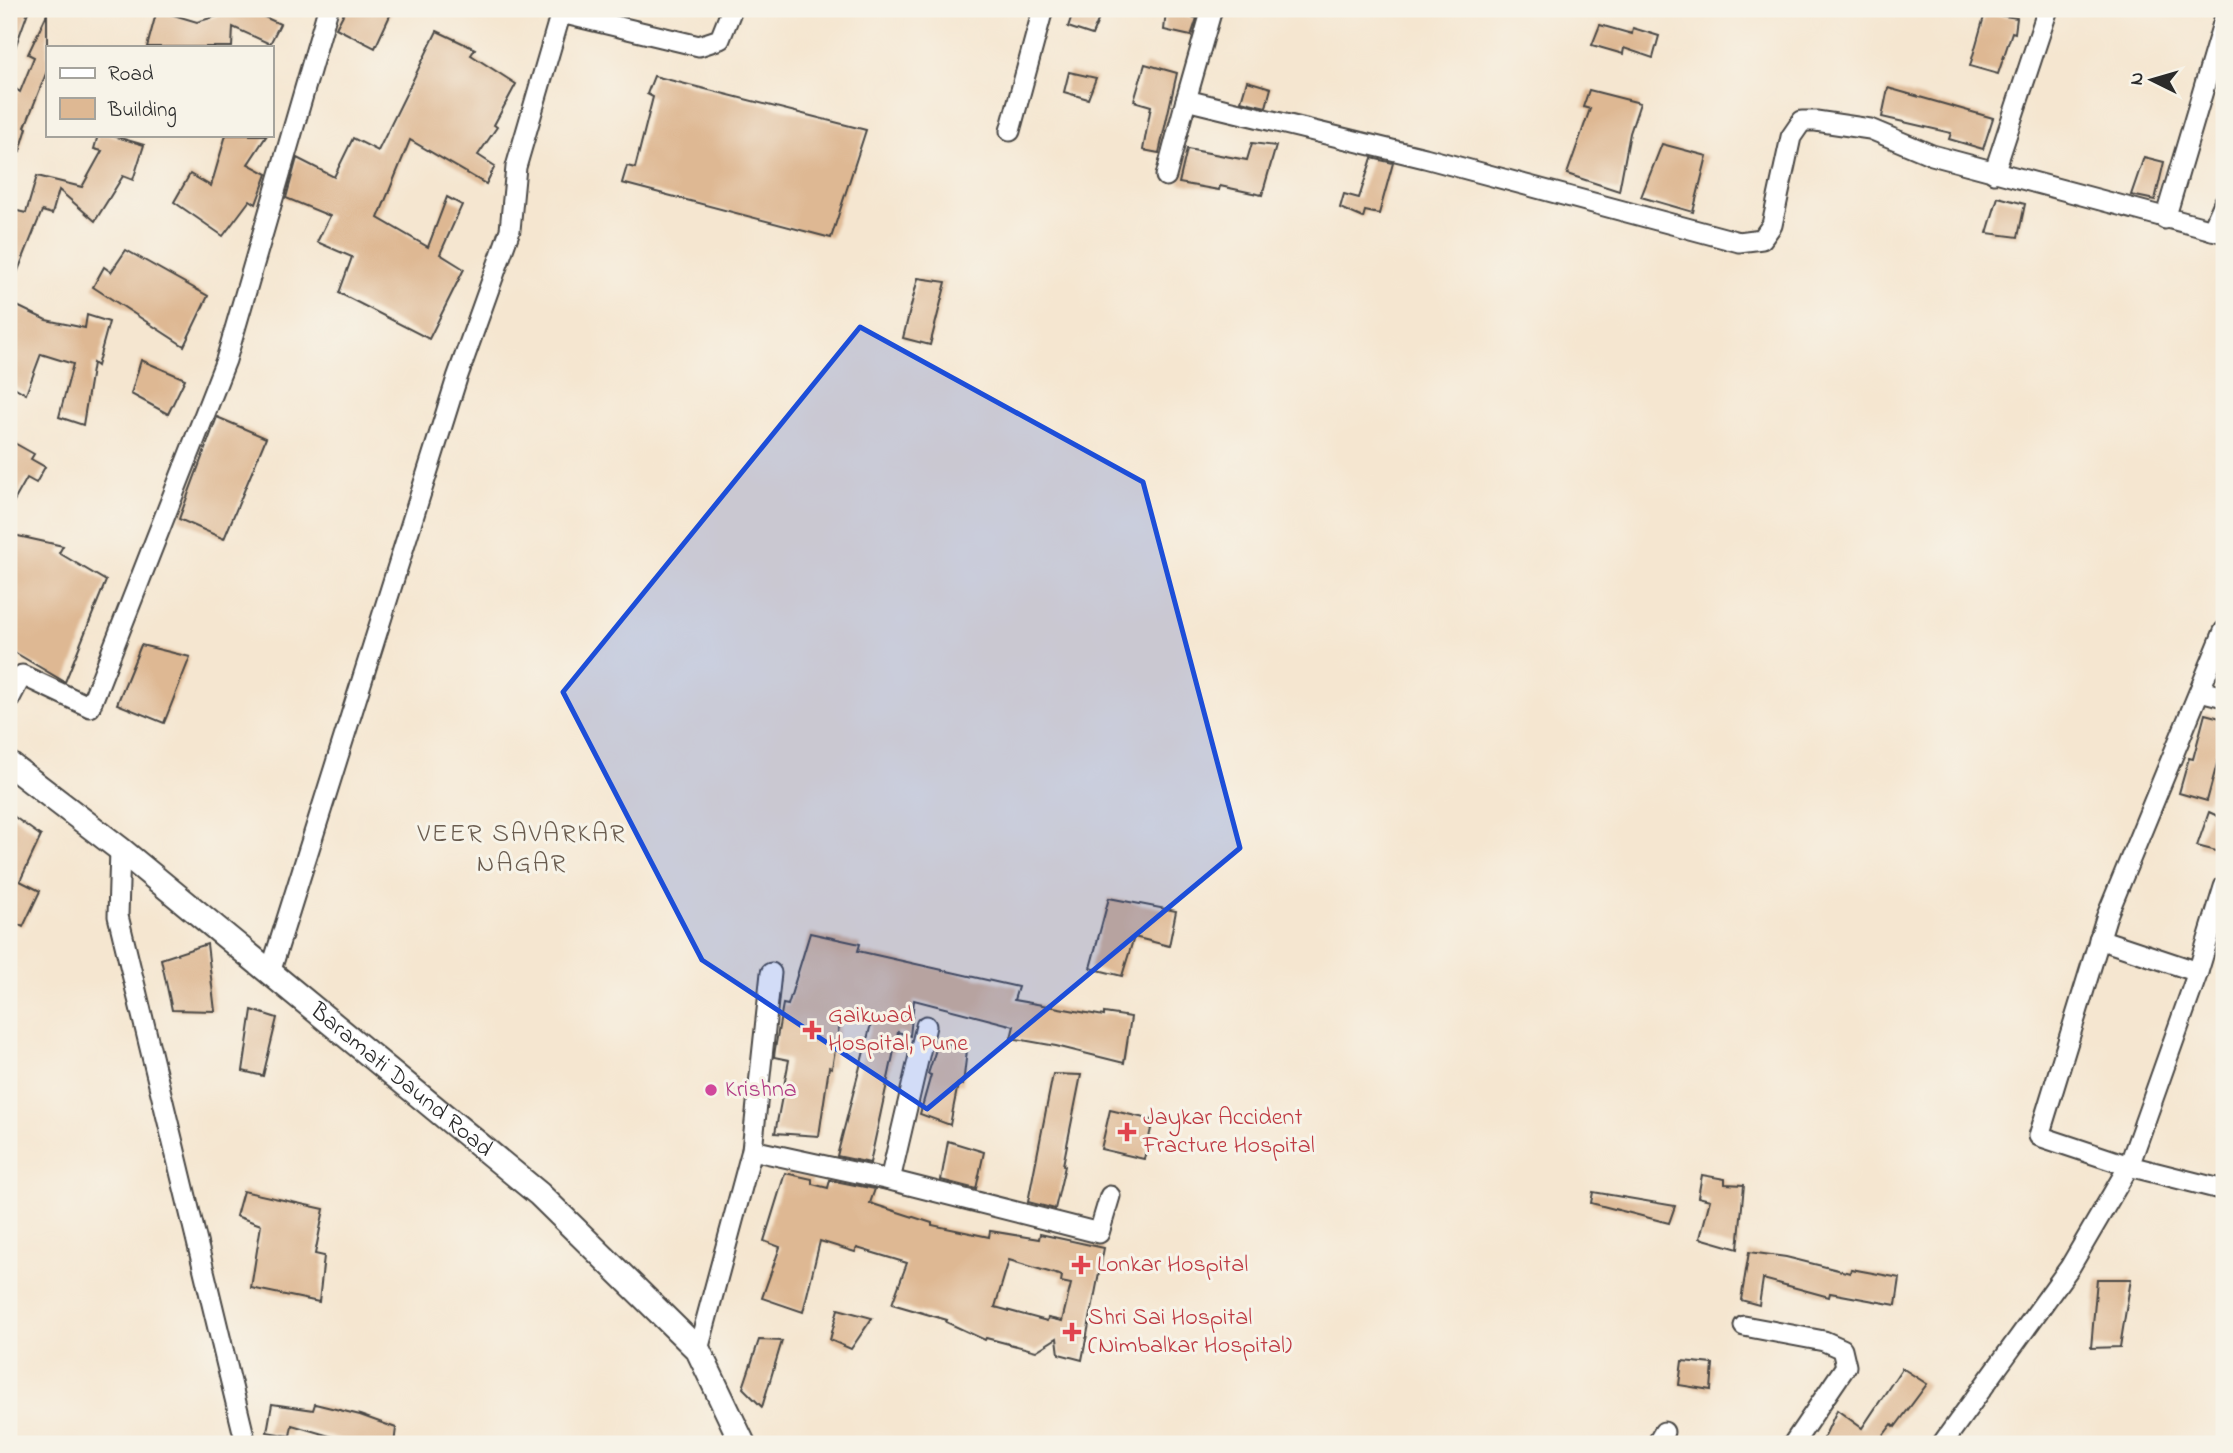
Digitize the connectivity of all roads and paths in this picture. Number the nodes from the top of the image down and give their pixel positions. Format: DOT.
graph roads {
  1 [pos="328,9"];
  2 [pos="732,9"];
  3 [pos="1043,9"];
  4 [pos="1212,9"];
  5 [pos="2048,9"];
  6 [pos="562,11"];
  7 [pos="2224,20"];
  8 [pos="1186,100"];
  9 [pos="1010,131"];
  10 [pos="1994,173"];
  11 [pos="1166,176"];
  12 [pos="2224,203"];
  13 [pos="2165,219"];
  14 [pos="2218,232"];
  15 [pos="2224,634"];
  16 [pos="2200,691"];
  17 [pos="2224,697"];
  18 [pos="9,699"];
  19 [pos="9,764"];
  20 [pos="120,849"];
  21 [pos="2224,887"];
  22 [pos="2099,939"];
  23 [pos="2198,972"];
  24 [pos="270,973"];
  25 [pos="771,973"];
  26 [pos="926,1026"];
  27 [pos="752,1150"];
  28 [pos="2129,1166"];
  29 [pos="890,1180"];
  30 [pos="2224,1190"];
  31 [pos="1110,1196"];
  32 [pos="1744,1326"];
  33 [pos="698,1350"];
  34 [pos="246,1444"];
  35 [pos="743,1444"];
  36 [pos="1793,1444"];
  37 [pos="1942,1444"];
  1 -- 18 [label="street"];
  2 -- 6 [label="street"];
  3 -- 9 [label="street"];
  4 -- 8 [label="street"];
  5 -- 10 [label="street"];
  6 -- 24 [label="street"];
  7 -- 13 [label="street"];
  8 -- 10 [label="street"];
  8 -- 11 [label="street"];
  10 -- 13 [label="street"];
  12 -- 14 [label="street"];
  13 -- 14 [label="street"];
  15 -- 16 [label="street"];
  16 -- 17 [label="street"];
  16 -- 22 [label="street"];
  19 -- 20 [label="main road, Baramati Daund Road"];
  20 -- 24 [label="main road, Baramati Daund Road"];
  20 -- 34 [label="street"];
  21 -- 23 [label="street"];
  22 -- 23 [label="street"];
  22 -- 28 [label="street"];
  23 -- 28 [label="street"];
  24 -- 33 [label="main road, Baramati Daund Road"];
  25 -- 27 [label="street"];
  26 -- 29 [label="street"];
  27 -- 29 [label="street"];
  27 -- 33 [label="street"];
  28 -- 30 [label="street"];
  28 -- 37 [label="street"];
  29 -- 31 [label="street"];
  32 -- 36 [label="street"];
  33 -- 35 [label="main road, Baramati Daund Road"];
}
